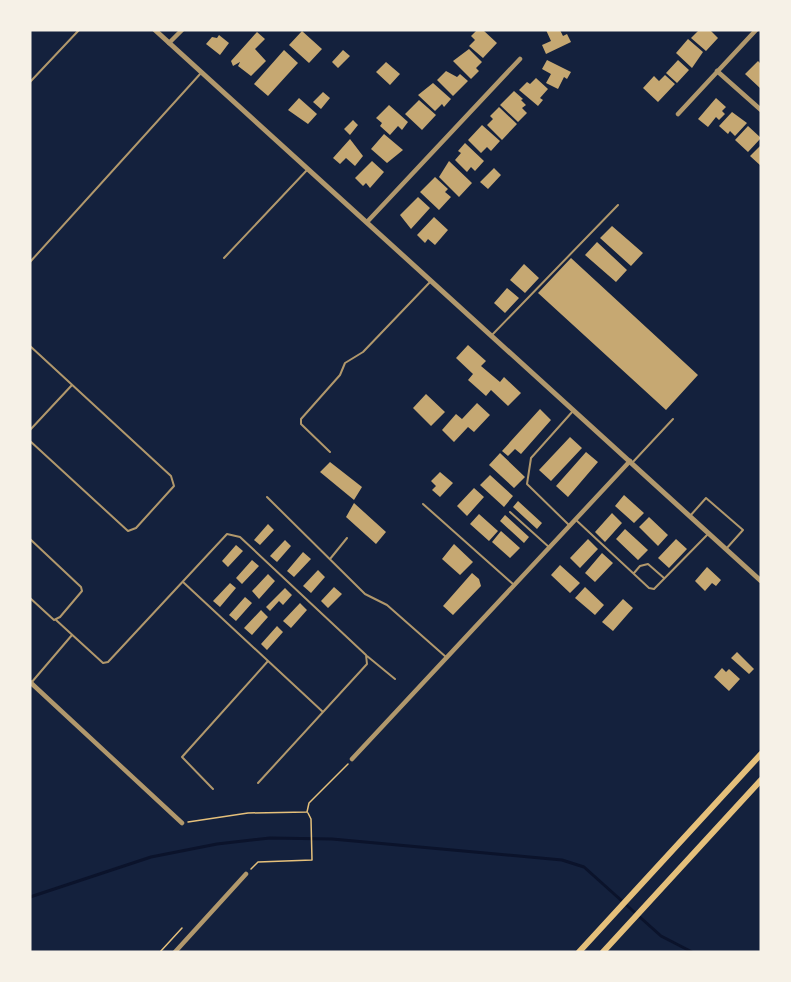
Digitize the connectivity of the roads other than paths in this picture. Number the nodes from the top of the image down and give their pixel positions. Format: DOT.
graph roads {
  1 [pos="79,30"];
  2 [pos="155,30"];
  3 [pos="182,30"];
  4 [pos="756,30"];
  5 [pos="170,43"];
  6 [pos="520,58"];
  7 [pos="717,71"];
  8 [pos="202,73"];
  9 [pos="30,82"];
  10 [pos="761,110"];
  11 [pos="678,114"];
  12 [pos="308,169"];
  13 [pos="618,205"];
  14 [pos="367,222"];
  15 [pos="224,258"];
  16 [pos="30,262"];
  17 [pos="432,281"];
  18 [pos="492,336"];
  19 [pos="30,346"];
  20 [pos="72,385"];
  21 [pos="574,411"];
  22 [pos="673,418"];
  23 [pos="30,430"];
  24 [pos="30,441"];
  25 [pos="330,452"];
  26 [pos="631,462"];
  27 [pos="267,497"];
  28 [pos="423,504"];
  29 [pos="510,512"];
  30 [pos="690,516"];
  31 [pos="576,519"];
  32 [pos="570,526"];
  33 [pos="709,533"];
  34 [pos="347,538"];
  35 [pos="30,539"];
  36 [pos="550,548"];
  37 [pos="726,549"];
  38 [pos="330,559"];
  39 [pos="633,573"];
  40 [pos="664,578"];
  41 [pos="761,581"];
  42 [pos="183,582"];
  43 [pos="515,586"];
  44 [pos="30,598"];
  45 [pos="56,620"];
  46 [pos="72,635"];
  47 [pos="366,656"];
  48 [pos="448,659"];
  49 [pos="268,661"];
  50 [pos="395,679"];
  51 [pos="31,683"];
  52 [pos="323,712"];
  53 [pos="761,754"];
  54 [pos="352,759"];
  55 [pos="761,780"];
  56 [pos="258,783"];
  57 [pos="213,789"];
  58 [pos="182,823"];
  59 [pos="246,874"];
  60 [pos="175,952"];
  61 [pos="579,952"];
  62 [pos="603,952"];
  1 -- 9 [label="lane"];
  2 -- 5 [label="street"];
  3 -- 5 [label="street"];
  4 -- 7 [label="street"];
  5 -- 8 [label="street"];
  6 -- 14 [label="street"];
  7 -- 10 [label="street"];
  7 -- 11 [label="street"];
  8 -- 12 [label="street"];
  8 -- 16 [label="lane"];
  12 -- 14 [label="street"];
  12 -- 15 [label="lane"];
  13 -- 18 [label="lane"];
  14 -- 17 [label="street"];
  17 -- 18 [label="street"];
  17 -- 25 [label="lane"];
  18 -- 21 [label="street"];
  19 -- 20 [label="lane"];
  20 -- 23 [label="lane"];
  20 -- 24 [label="lane"];
  21 -- 26 [label="street"];
  21 -- 32 [label="lane"];
  22 -- 26 [label="lane"];
  26 -- 30 [label="street"];
  26 -- 31 [label="street"];
  27 -- 38 [label="lane"];
  28 -- 43 [label="lane"];
  29 -- 36 [label="lane"];
  30 -- 33 [label="street"];
  30 -- 37 [label="lane"];
  31 -- 32 [label="street"];
  31 -- 39 [label="lane"];
  32 -- 36 [label="street"];
  33 -- 37 [label="street"];
  33 -- 40 [label="lane"];
  34 -- 38 [label="lane"];
  35 -- 45 [label="lane"];
  36 -- 43 [label="street"];
  37 -- 41 [label="street"];
  38 -- 48 [label="lane"];
  39 -- 40 [label="lane"];
  39 -- 40 [label="lane"];
  42 -- 46 [label="lane"];
  42 -- 47 [label="lane"];
  42 -- 49 [label="lane"];
  43 -- 48 [label="street"];
  44 -- 45 [label="lane"];
  45 -- 46 [label="lane"];
  46 -- 51 [label="lane"];
  47 -- 50 [label="lane"];
  47 -- 52 [label="lane"];
  48 -- 54 [label="street"];
  49 -- 52 [label="lane"];
  49 -- 57 [label="lane"];
  51 -- 58 [label="street"];
  52 -- 56 [label="lane"];
  53 -- 61 [label="main road"];
  55 -- 62 [label="main road"];
  59 -- 60 [label="street"];
}
